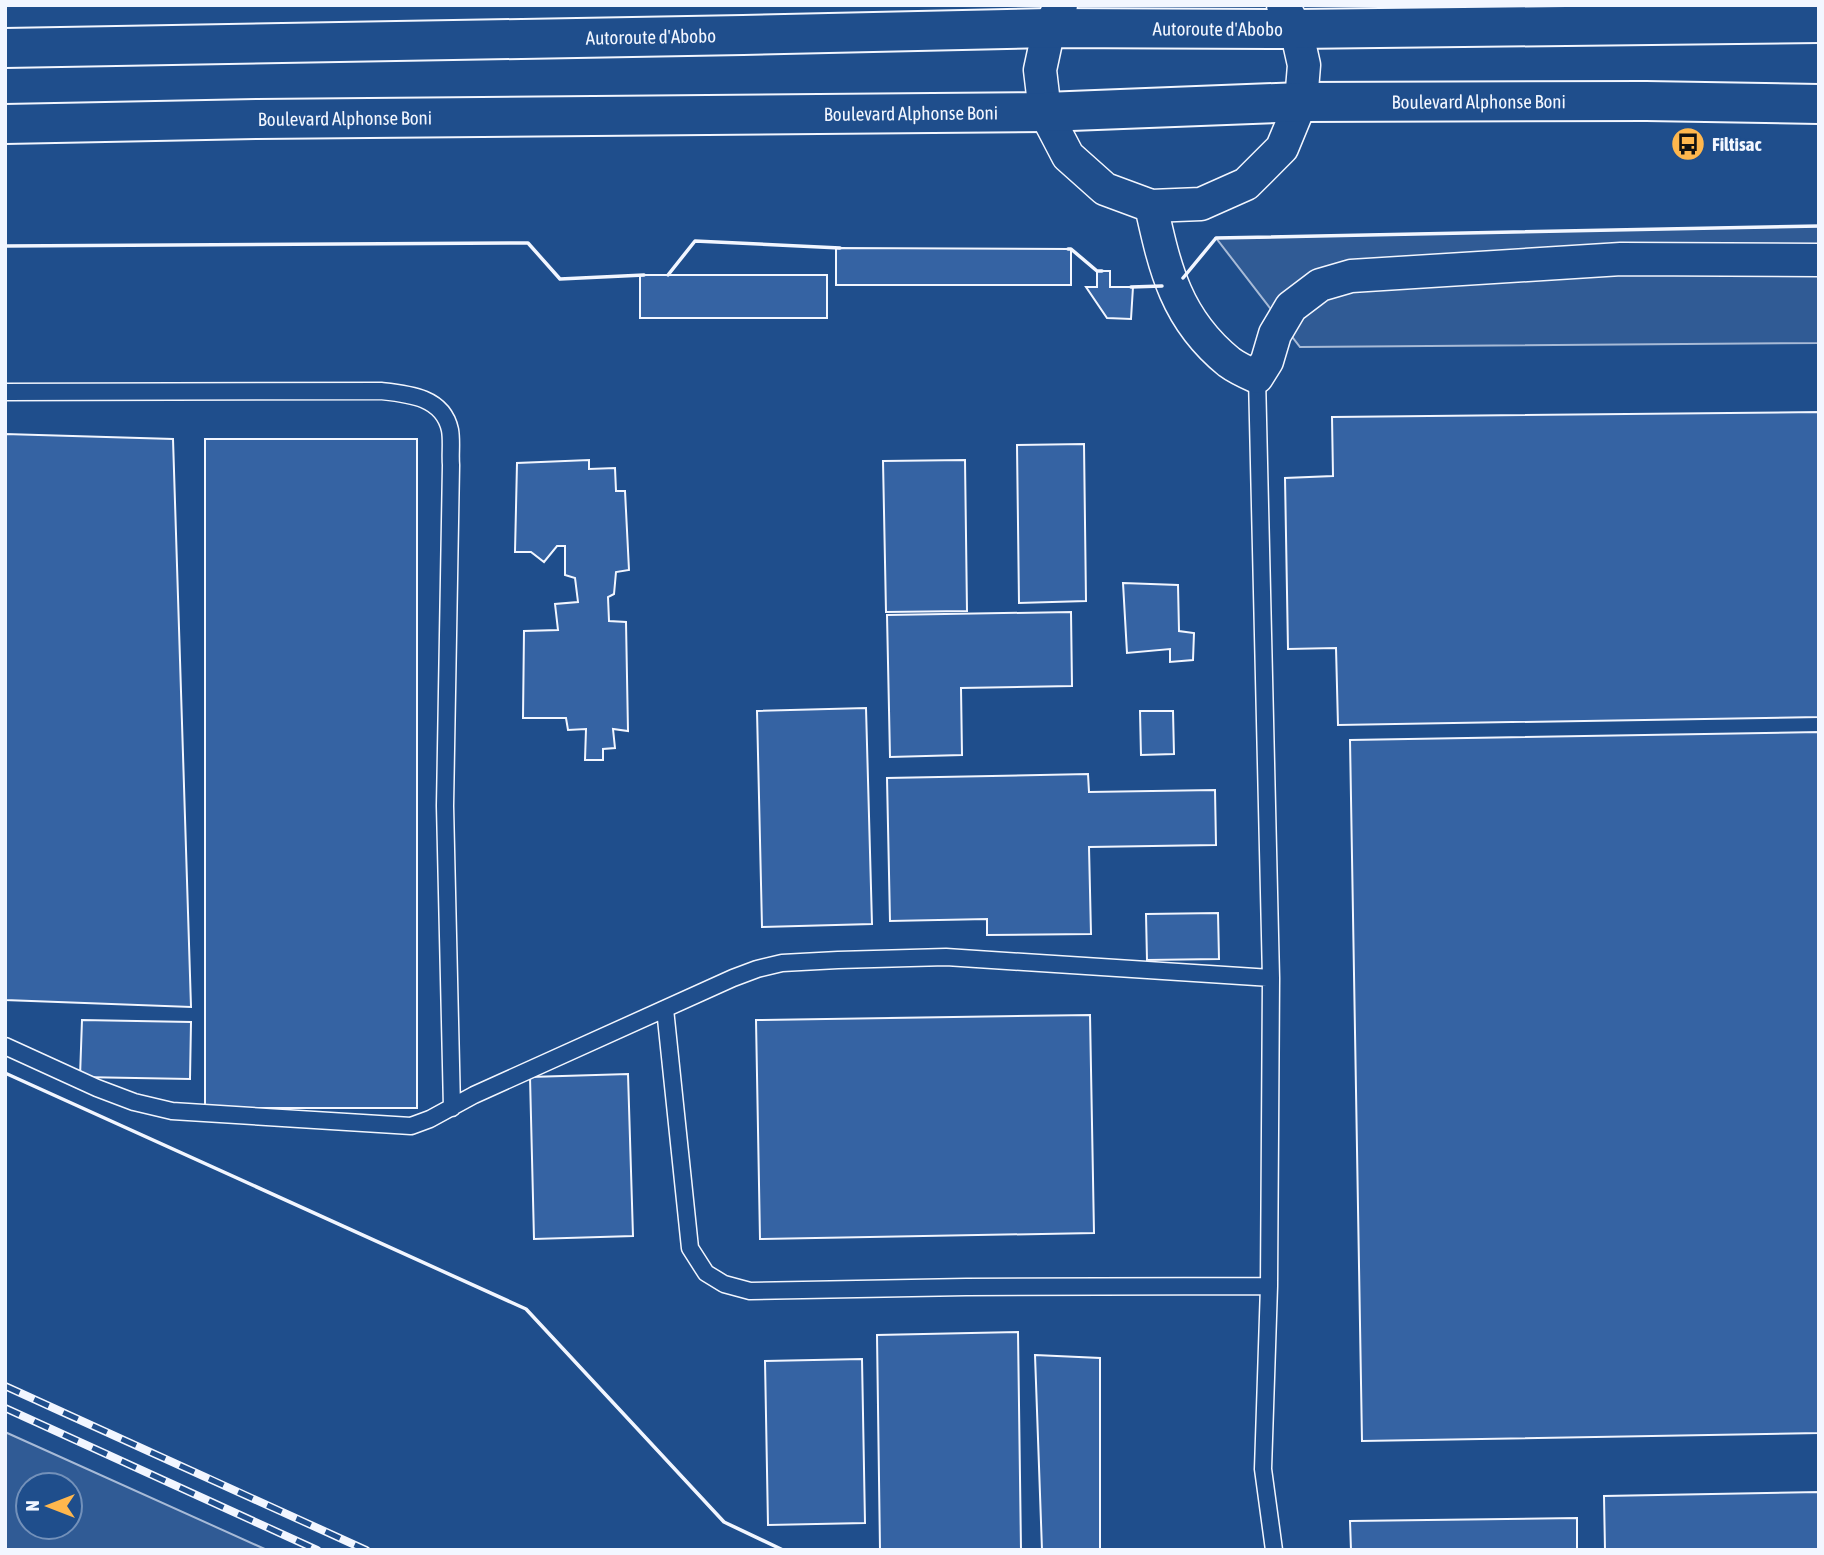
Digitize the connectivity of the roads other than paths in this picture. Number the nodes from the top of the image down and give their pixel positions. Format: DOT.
graph roads {
  1 [pos="1055,17"];
  2 [pos="1290,17"];
  3 [pos="1819,23"];
  4 [pos="5,48"];
  5 [pos="1301,102"];
  6 [pos="1819,104"];
  7 [pos="1045,112"];
  8 [pos="5,124"];
  9 [pos="1151,206"];
  10 [pos="1819,260"];
  11 [pos="1257,377"];
  12 [pos="5,392"];
  13 [pos="1271,978"];
  14 [pos="665,1009"];
  15 [pos="5,1046"];
  16 [pos="452,1108"];
  17 [pos="1269,1286"];
  18 [pos="1275,1550"];
  1 -- 2 [label="main road, Autoroute d'Abobo"];
  1 -- 4 [label="main road, Autoroute d'Abobo"];
  1 -- 7 [label="street"];
  2 -- 3 [label="main road"];
  2 -- 5 [label="street"];
  5 -- 6 [label="main road, Boulevard Alphonse Boni"];
  5 -- 7 [label="main road, Boulevard Alphonse Boni"];
  5 -- 9 [label="street"];
  7 -- 8 [label="main road, Boulevard Alphonse Boni"];
  7 -- 9 [label="street"];
  9 -- 11 [label="street"];
  10 -- 11 [label="street"];
  11 -- 13 [label="lane"];
  12 -- 16 [label="lane"];
  13 -- 14 [label="lane"];
  13 -- 17 [label="lane"];
  14 -- 16 [label="lane"];
  14 -- 17 [label="lane"];
  15 -- 16 [label="lane"];
  17 -- 18 [label="lane"];
}
